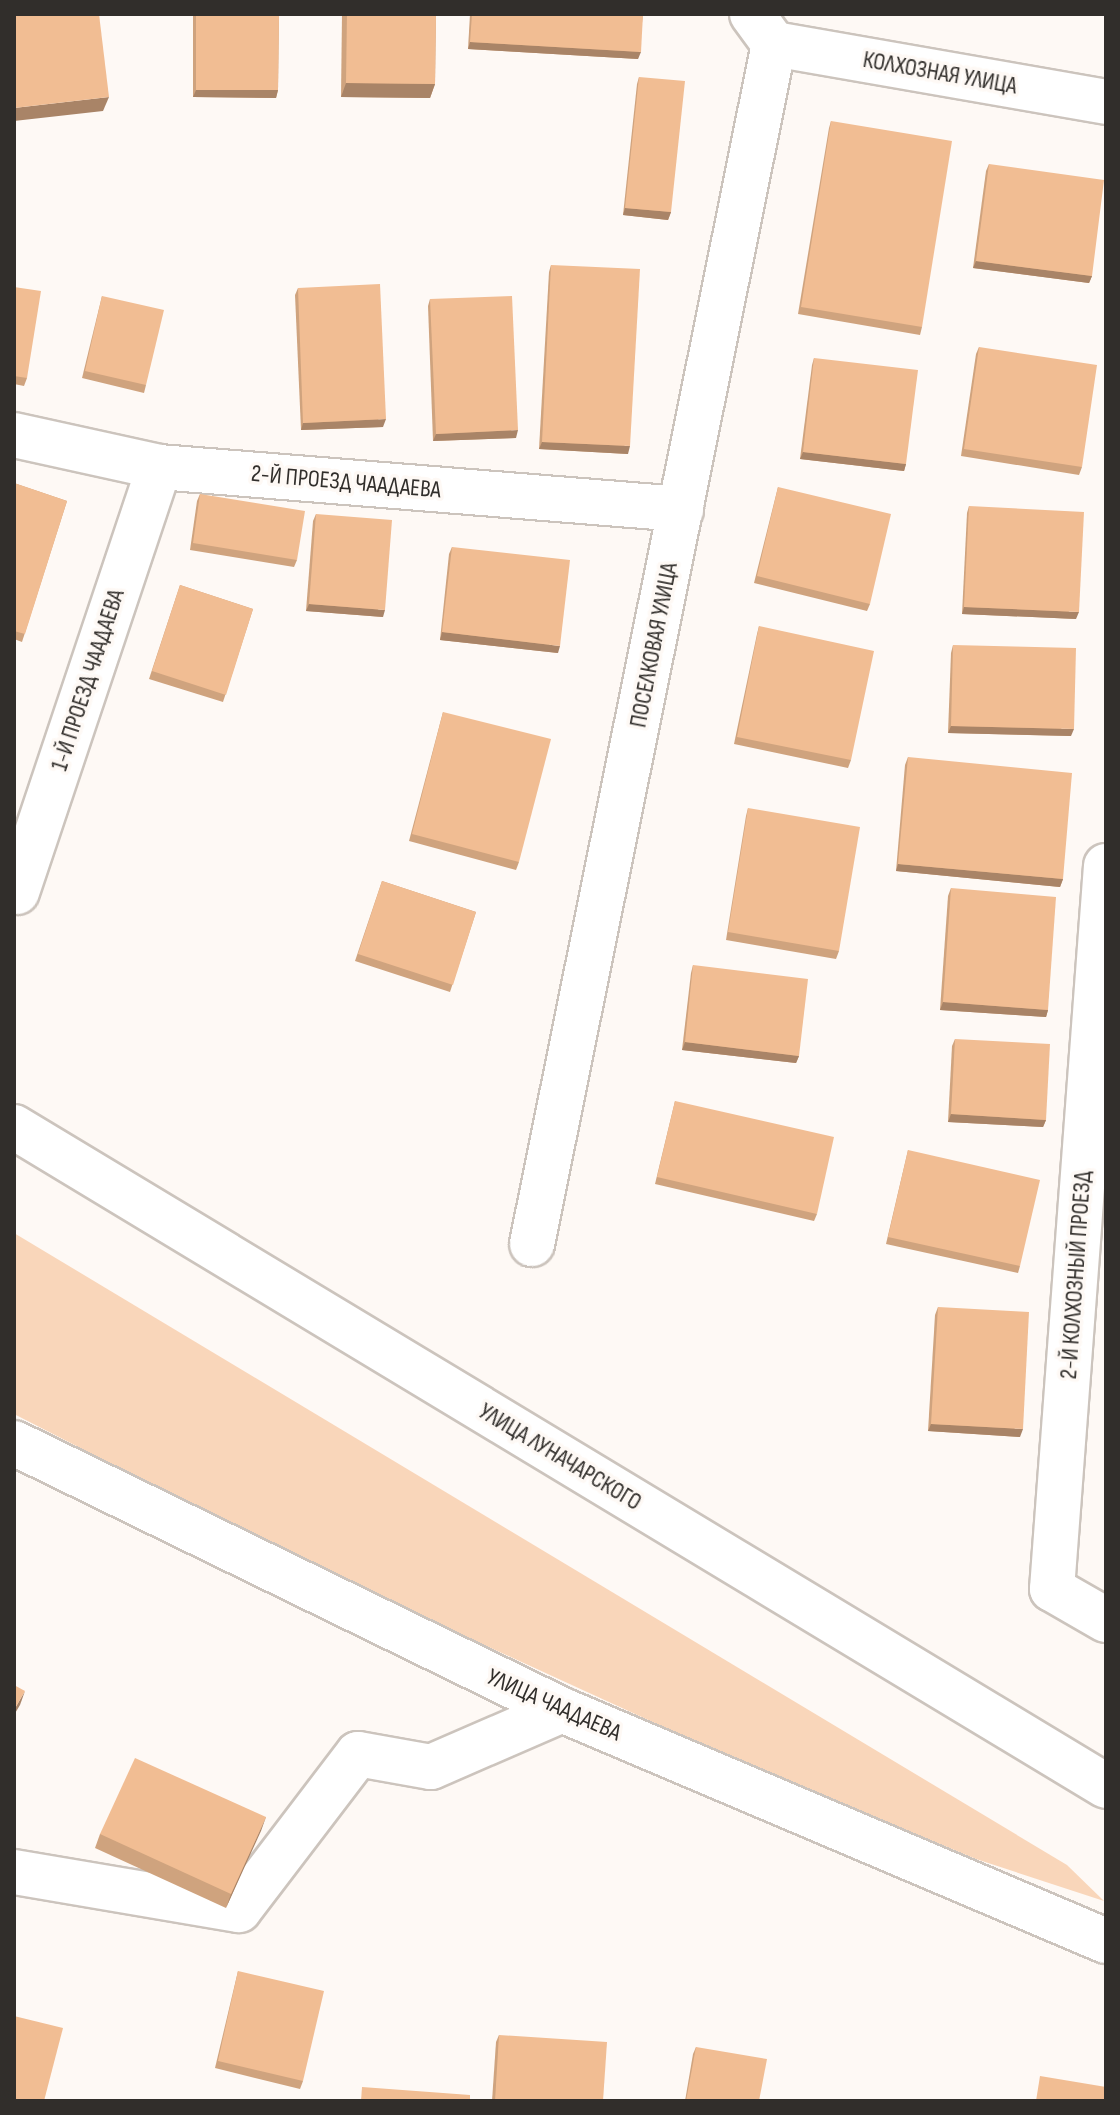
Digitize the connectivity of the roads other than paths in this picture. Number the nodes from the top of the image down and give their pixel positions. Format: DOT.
graph roads {
  1 [pos="763,29"];
  2 [pos="1106,102"];
  3 [pos="14,435"];
  4 [pos="159,467"];
  5 [pos="681,509"];
  6 [pos="1106,866"];
  7 [pos="17,892"];
  8 [pos="14,1127"];
  9 [pos="532,1244"];
  10 [pos="14,1443"];
  11 [pos="1106,1620"];
  12 [pos="562,1710"];
  13 [pos="1106,1786"];
  14 [pos="14,1872"];
  15 [pos="1106,1941"];
  1 -- 2 [label="street, КОЛХОЗНАЯ УЛИЦА"];
  1 -- 5 [label="street, ПОСЕЛКОВАЯ УЛИЦА"];
  3 -- 4 [label="street, 2-Й ПРОЕЗД ЧААДАЕВА"];
  4 -- 5 [label="street, 2-Й ПРОЕЗД ЧААДАЕВА"];
  4 -- 7 [label="street, 1-Й ПРОЕЗД ЧААДАЕВА"];
  5 -- 9 [label="street, ПОСЕЛКОВАЯ УЛИЦА"];
  6 -- 11 [label="street, 2-Й КОЛХОЗНЫЙ ПРОЕЗД"];
  8 -- 13 [label="street, УЛИЦА ЛУНАЧАРСКОГО"];
  10 -- 12 [label="street, УЛИЦА ЧААДАЕВА"];
  12 -- 14 [label="street"];
  12 -- 15 [label="street, УЛИЦА ЧААДАЕВА"];
}
